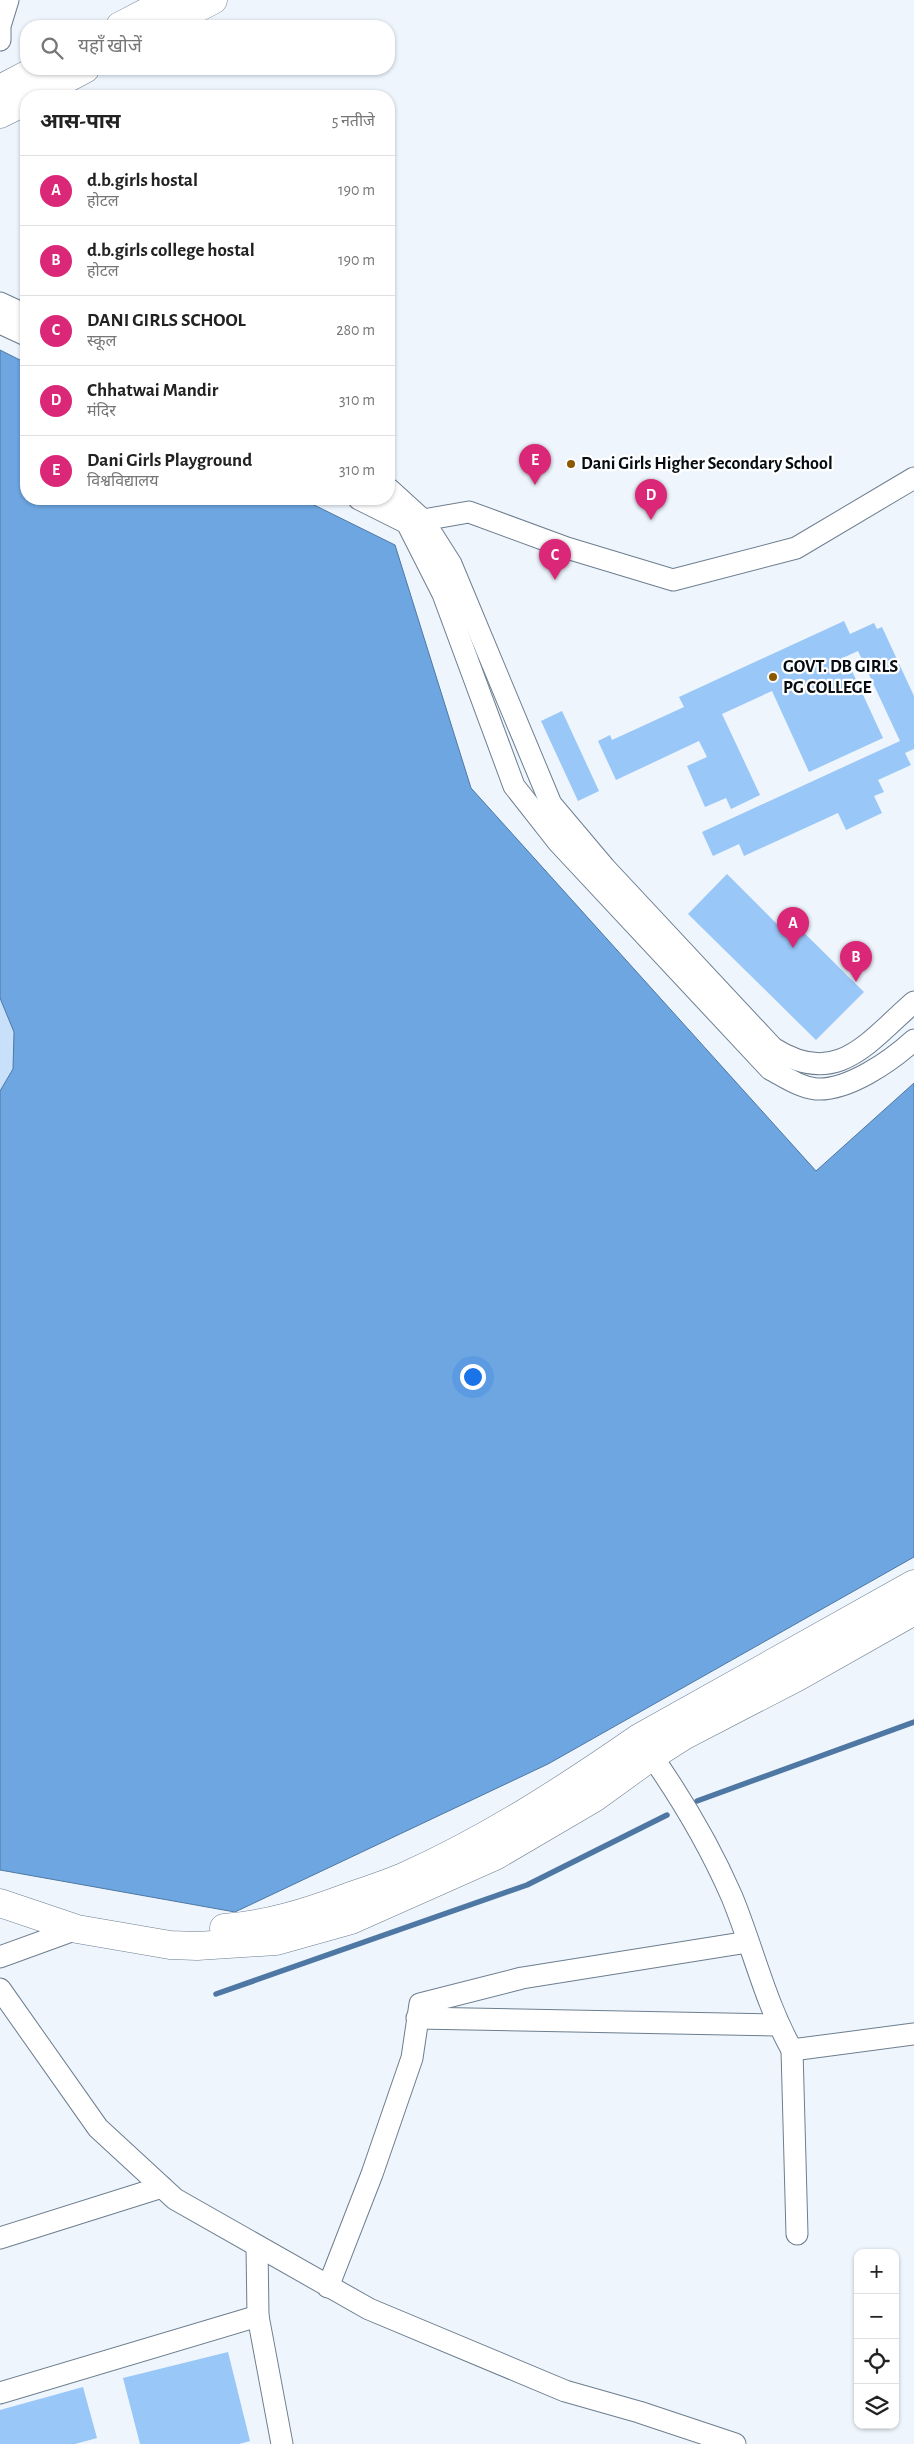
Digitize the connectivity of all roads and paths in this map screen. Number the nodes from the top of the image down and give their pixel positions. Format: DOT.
graph roads {
  1 [pos="8,0"];
  2 [pos="170,0"];
  3 [pos="213,0"];
  4 [pos="132,20"];
  5 [pos="175,20"];
  6 [pos="0,26"];
  7 [pos="0,40"];
  8 [pos="32,75"];
  9 [pos="74,75"];
  10 [pos="45,90"];
  11 [pos="7,101"];
  12 [pos="0,303"];
  13 [pos="20,313"];
  14 [pos="0,323"];
  15 [pos="20,332"];
  16 [pos="914,478"];
  17 [pos="395,497"];
  18 [pos="374,505"];
  19 [pos="415,522"];
  20 [pos="914,1002"];
  21 [pos="914,1040"];
  22 [pos="914,1584"];
  23 [pos="914,1611"];
  24 [pos="645,1747"];
  25 [pos="0,1904"];
  26 [pos="87,1930"];
  27 [pos="748,1942"];
  28 [pos="0,1958"];
  29 [pos="0,1989"];
  30 [pos="418,2018"];
  31 [pos="778,2025"];
  32 [pos="914,2034"];
  33 [pos="792,2050"];
  34 [pos="162,2187"];
  35 [pos="797,2234"];
  36 [pos="0,2238"];
  37 [pos="257,2246"];
  38 [pos="328,2287"];
  39 [pos="258,2316"];
  40 [pos="0,2393"];
  41 [pos="282,2444"];
  42 [pos="734,2444"];
  1 -- 6 [label="street"];
  2 -- 4 [label="street"];
  3 -- 5 [label="street"];
  6 -- 7 [label="street"];
  8 -- 11 [label="street"];
  9 -- 10 [label="street"];
  12 -- 13 [label="street"];
  14 -- 15 [label="street"];
  16 -- 19 [label="street"];
  17 -- 19 [label="street"];
  18 -- 19 [label="street"];
  19 -- 20 [label="street"];
  19 -- 21 [label="street"];
  22 -- 24 [label="street"];
  23 -- 24 [label="street"];
  24 -- 26 [label="street"];
  24 -- 27 [label="street"];
  25 -- 26 [label="street"];
  26 -- 28 [label="street"];
  27 -- 30 [label="street"];
  27 -- 31 [label="street"];
  29 -- 34 [label="street"];
  30 -- 31 [label="street"];
  30 -- 38 [label="street"];
  31 -- 33 [label="street"];
  32 -- 33 [label="street"];
  33 -- 35 [label="street"];
  34 -- 36 [label="street"];
  34 -- 37 [label="street"];
  37 -- 38 [label="street"];
  37 -- 39 [label="street"];
  38 -- 42 [label="street"];
  39 -- 40 [label="street"];
  39 -- 41 [label="street"];
}
